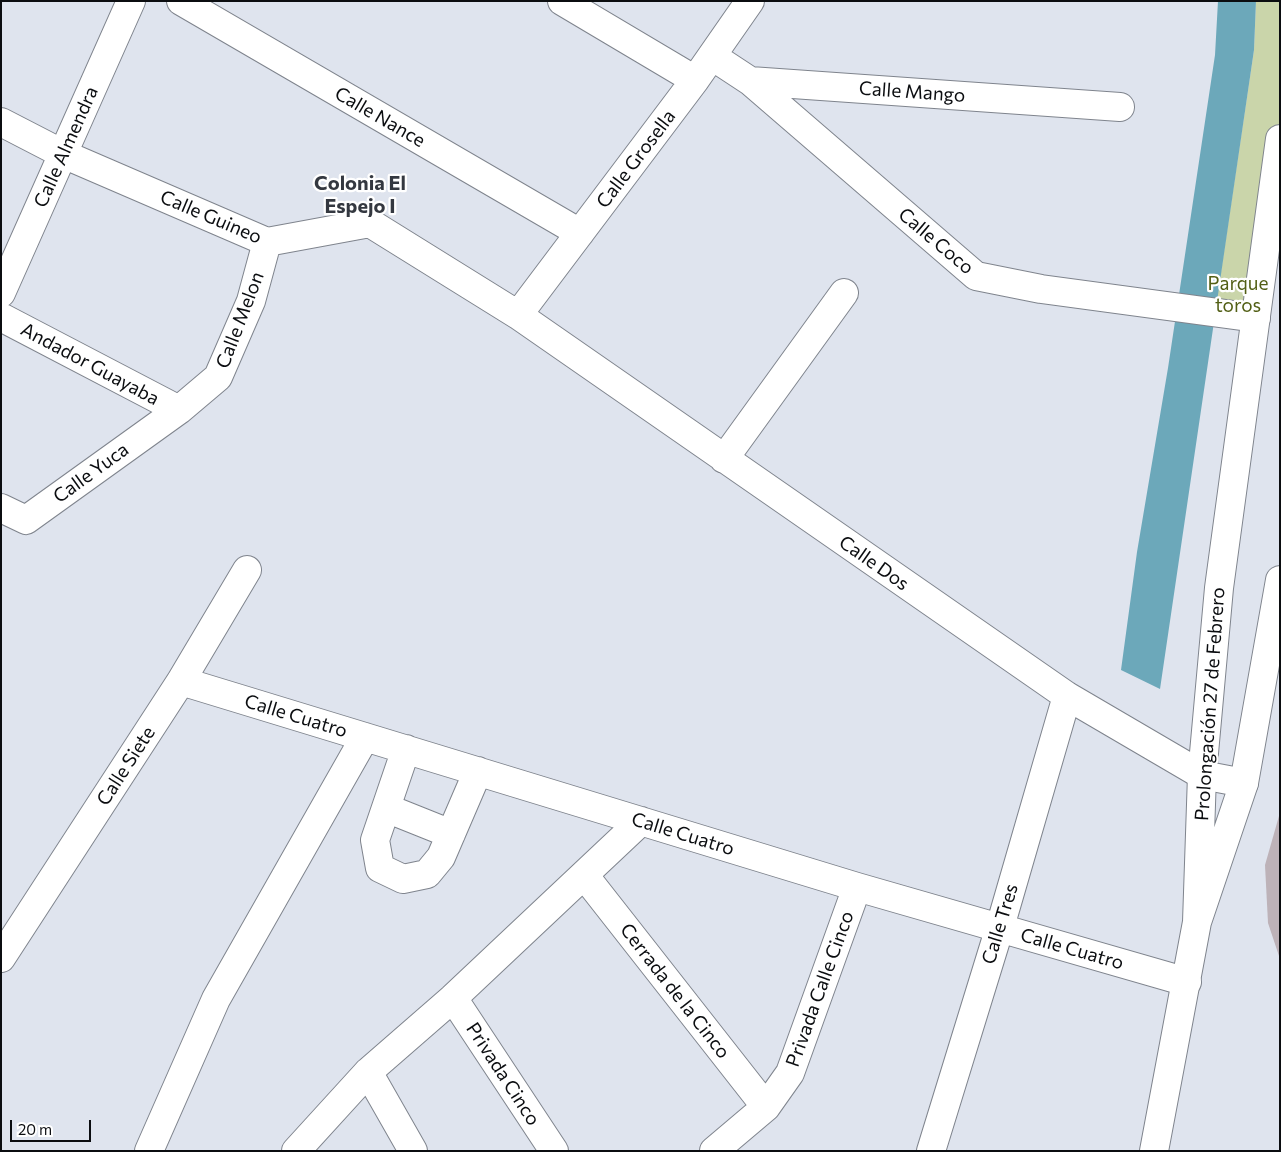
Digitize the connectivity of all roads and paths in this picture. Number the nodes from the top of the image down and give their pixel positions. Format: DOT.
graph roads {
  1 [pos="131,1"];
  2 [pos="181,1"];
  3 [pos="562,1"];
  4 [pos="750,1"];
  5 [pos="712,56"];
  6 [pos="695,80"];
  7 [pos="750,81"];
  8 [pos="1120,107"];
  9 [pos="1,122"];
  10 [pos="1280,139"];
  11 [pos="63,154"];
  12 [pos="580,233"];
  13 [pos="267,242"];
  14 [pos="2,291"];
  15 [pos="844,292"];
  16 [pos="518,315"];
  17 [pos="1,317"];
  18 [pos="1256,318"];
  19 [pos="179,410"];
  20 [pos="724,459"];
  21 [pos="1,508"];
  22 [pos="247,570"];
  23 [pos="1280,580"];
  24 [pos="182,681"];
  25 [pos="1066,696"];
  26 [pos="365,737"];
  27 [pos="406,749"];
  28 [pos="478,771"];
  29 [pos="1202,775"];
  30 [pos="1244,783"];
  31 [pos="386,808"];
  32 [pos="641,821"];
  33 [pos="451,834"];
  34 [pos="584,875"];
  35 [pos="857,887"];
  36 [pos="1198,922"];
  37 [pos="1000,927"];
  38 [pos="1,958"];
  39 [pos="1187,982"];
  40 [pos="453,998"];
  41 [pos="368,1072"];
  42 [pos="766,1107"];
  43 [pos="149,1151"];
  44 [pos="296,1151"];
  45 [pos="413,1151"];
  46 [pos="554,1151"];
  47 [pos="714,1151"];
  48 [pos="931,1151"];
  49 [pos="1154,1151"];
  1 -- 11 [label="street, Calle Almendra"];
  2 -- 12 [label="street, Calle Nance"];
  3 -- 6 [label="street"];
  4 -- 5 [label="street, Calle Grosella"];
  5 -- 6 [label="street, Calle Grosella"];
  5 -- 7 [label="street, Calle Mango"];
  6 -- 12 [label="street, Calle Grosella"];
  7 -- 8 [label="street, Calle Mango"];
  7 -- 18 [label="street, Calle Coco"];
  9 -- 11 [label="street, Calle Guineo"];
  10 -- 18 [label="street, Prolongación 27 de Febrero"];
  11 -- 13 [label="street, Calle Guineo"];
  11 -- 14 [label="street, Calle Almendra"];
  12 -- 16 [label="street, Calle Grosella"];
  13 -- 16 [label="street, Calle Guineo"];
  13 -- 19 [label="street, Calle Melon"];
  15 -- 20 [label="street"];
  16 -- 20 [label="street, Calle Dos"];
  17 -- 19 [label="street, Andador Guayaba"];
  18 -- 29 [label="street, Prolongación 27 de Febrero"];
  19 -- 21 [label="street, Calle Yuca"];
  20 -- 25 [label="street, Calle Dos"];
  22 -- 24 [label="street, Calle Siete"];
  23 -- 30 [label="street, Prolongación 27 de Febrero"];
  24 -- 26 [label="street, Calle Cuatro"];
  24 -- 38 [label="street, Calle Siete"];
  25 -- 29 [label="street, Calle Dos"];
  25 -- 37 [label="street, Calle Tres"];
  26 -- 27 [label="street, Calle Cuatro"];
  26 -- 43 [label="street"];
  27 -- 28 [label="street, Calle Cuatro"];
  27 -- 31 [label="street"];
  28 -- 32 [label="street, Calle Cuatro"];
  28 -- 33 [label="street"];
  29 -- 30 [label="street, Calle Dos"];
  29 -- 36 [label="street, Prolongación 27 de Febrero"];
  30 -- 36 [label="street, Prolongación 27 de Febrero"];
  31 -- 33 [label="street"];
  31 -- 33 [label="street"];
  32 -- 34 [label="street"];
  32 -- 35 [label="street, Calle Cuatro"];
  34 -- 40 [label="street"];
  34 -- 42 [label="street, Cerrada de la Cinco"];
  35 -- 37 [label="street, Calle Cuatro"];
  35 -- 42 [label="street, Privada Calle Cinco"];
  36 -- 39 [label="street"];
  37 -- 39 [label="street, Calle Cuatro"];
  37 -- 48 [label="street, Calle Tres"];
  39 -- 49 [label="street"];
  40 -- 41 [label="street"];
  40 -- 46 [label="street, Privada Cinco"];
  41 -- 44 [label="street"];
  41 -- 45 [label="street"];
  42 -- 47 [label="street, Privada Calle Cinco"];
}
